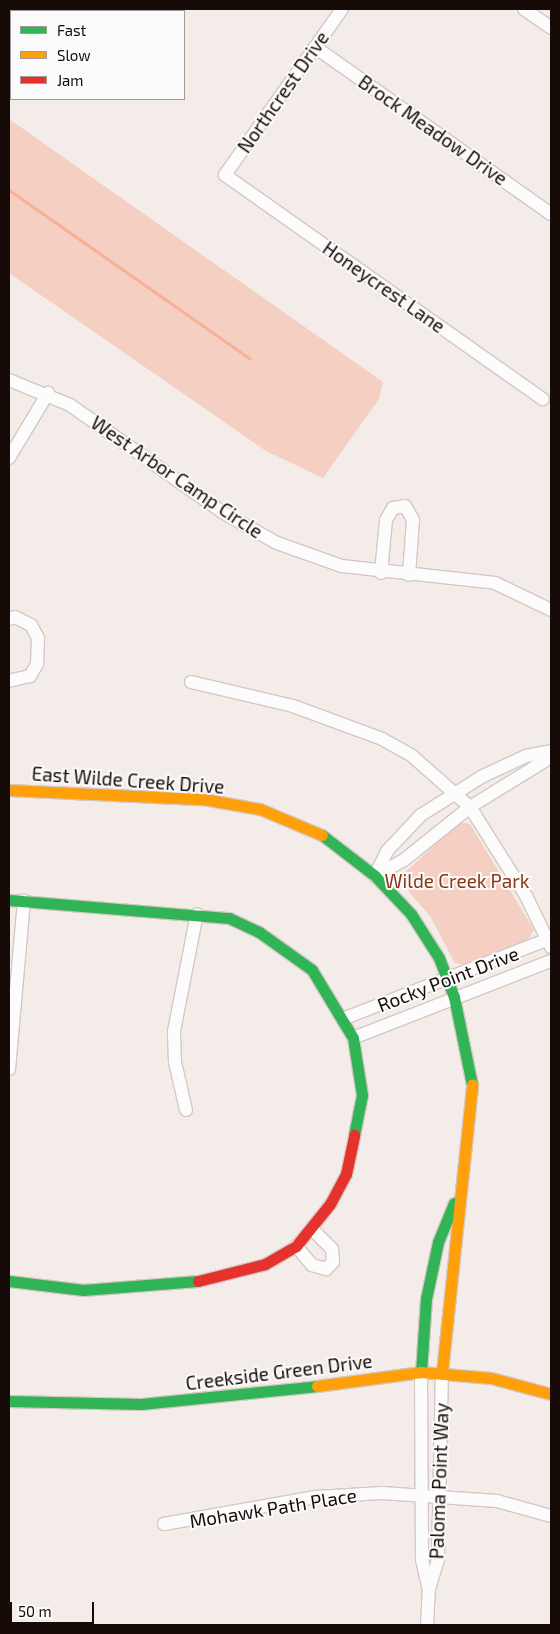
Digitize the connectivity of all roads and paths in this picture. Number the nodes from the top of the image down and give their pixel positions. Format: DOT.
graph roads {
  1 [pos="342,9"];
  2 [pos="524,9"];
  3 [pos="551,28"];
  4 [pos="315,47"];
  5 [pos="225,175"];
  6 [pos="551,214"];
  7 [pos="9,380"];
  8 [pos="48,393"];
  9 [pos="543,400"];
  10 [pos="9,458"];
  11 [pos="381,572"];
  12 [pos="409,575"];
  13 [pos="551,610"];
  14 [pos="9,619"];
  15 [pos="9,681"];
  16 [pos="191,682"];
  17 [pos="551,751"];
  18 [pos="551,757"];
  19 [pos="9,790"];
  20 [pos="456,793"];
  21 [pos="470,807"];
  22 [pos="375,876"];
  23 [pos="9,900"];
  24 [pos="24,901"];
  25 [pos="197,914"];
  26 [pos="550,941"];
  27 [pos="551,961"];
  28 [pos="447,978"];
  29 [pos="454,997"];
  30 [pos="345,1018"];
  31 [pos="352,1038"];
  32 [pos="9,1069"];
  33 [pos="186,1110"];
  34 [pos="458,1193"];
  35 [pos="314,1230"];
  36 [pos="296,1246"];
  37 [pos="9,1281"];
  38 [pos="421,1372"];
  39 [pos="442,1372"];
  40 [pos="551,1394"];
  41 [pos="9,1401"];
  42 [pos="423,1494"];
  43 [pos="442,1496"];
  44 [pos="551,1516"];
  45 [pos="164,1524"];
  46 [pos="429,1589"];
  47 [pos="427,1625"];
  1 -- 4 [label="street, Northcrest Drive"];
  2 -- 3 [label="street"];
  4 -- 5 [label="street, Northcrest Drive"];
  4 -- 6 [label="street, Brock Meadow Drive"];
  5 -- 9 [label="street, Honeycrest Lane"];
  7 -- 8 [label="street, West Arbor Camp Circle"];
  8 -- 10 [label="street"];
  8 -- 11 [label="street, West Arbor Camp Circle"];
  11 -- 12 [label="street, West Arbor Camp Circle"];
  11 -- 12 [label="street"];
  12 -- 13 [label="street, West Arbor Camp Circle"];
  14 -- 15 [label="street"];
  16 -- 20 [label="street"];
  17 -- 20 [label="street"];
  18 -- 21 [label="street"];
  19 -- 22 [label="street, East Wilde Creek Drive"];
  20 -- 21 [label="street"];
  20 -- 22 [label="street"];
  21 -- 22 [label="street"];
  21 -- 26 [label="street"];
  22 -- 28 [label="street, East Wilde Creek Drive"];
  23 -- 24 [label="street"];
  24 -- 25 [label="street"];
  24 -- 32 [label="street"];
  25 -- 30 [label="street"];
  25 -- 33 [label="street"];
  26 -- 28 [label="street, Rocky Point Drive"];
  27 -- 29 [label="street, Rocky Point Drive"];
  28 -- 29 [label="street, East Wilde Creek Drive"];
  28 -- 30 [label="street, Rocky Point Drive"];
  29 -- 31 [label="street, Rocky Point Drive"];
  29 -- 34 [label="street, East Wilde Creek Drive"];
  30 -- 31 [label="street"];
  31 -- 35 [label="street"];
  34 -- 38 [label="street"];
  34 -- 39 [label="street"];
  35 -- 36 [label="street"];
  35 -- 36 [label="street"];
  36 -- 37 [label="street"];
  38 -- 39 [label="street, Creekside Green Drive"];
  38 -- 41 [label="street, Creekside Green Drive"];
  38 -- 42 [label="street, Paloma Point Way"];
  39 -- 40 [label="street, Creekside Green Drive"];
  39 -- 43 [label="street, Paloma Point Way"];
  42 -- 43 [label="street, Mohawk Path Place"];
  42 -- 45 [label="street, Mohawk Path Place"];
  42 -- 46 [label="street, Paloma Point Way"];
  43 -- 44 [label="street, Mohawk Path Place"];
  43 -- 46 [label="street, Paloma Point Way"];
  46 -- 47 [label="street, Paloma Point Way"];
}
